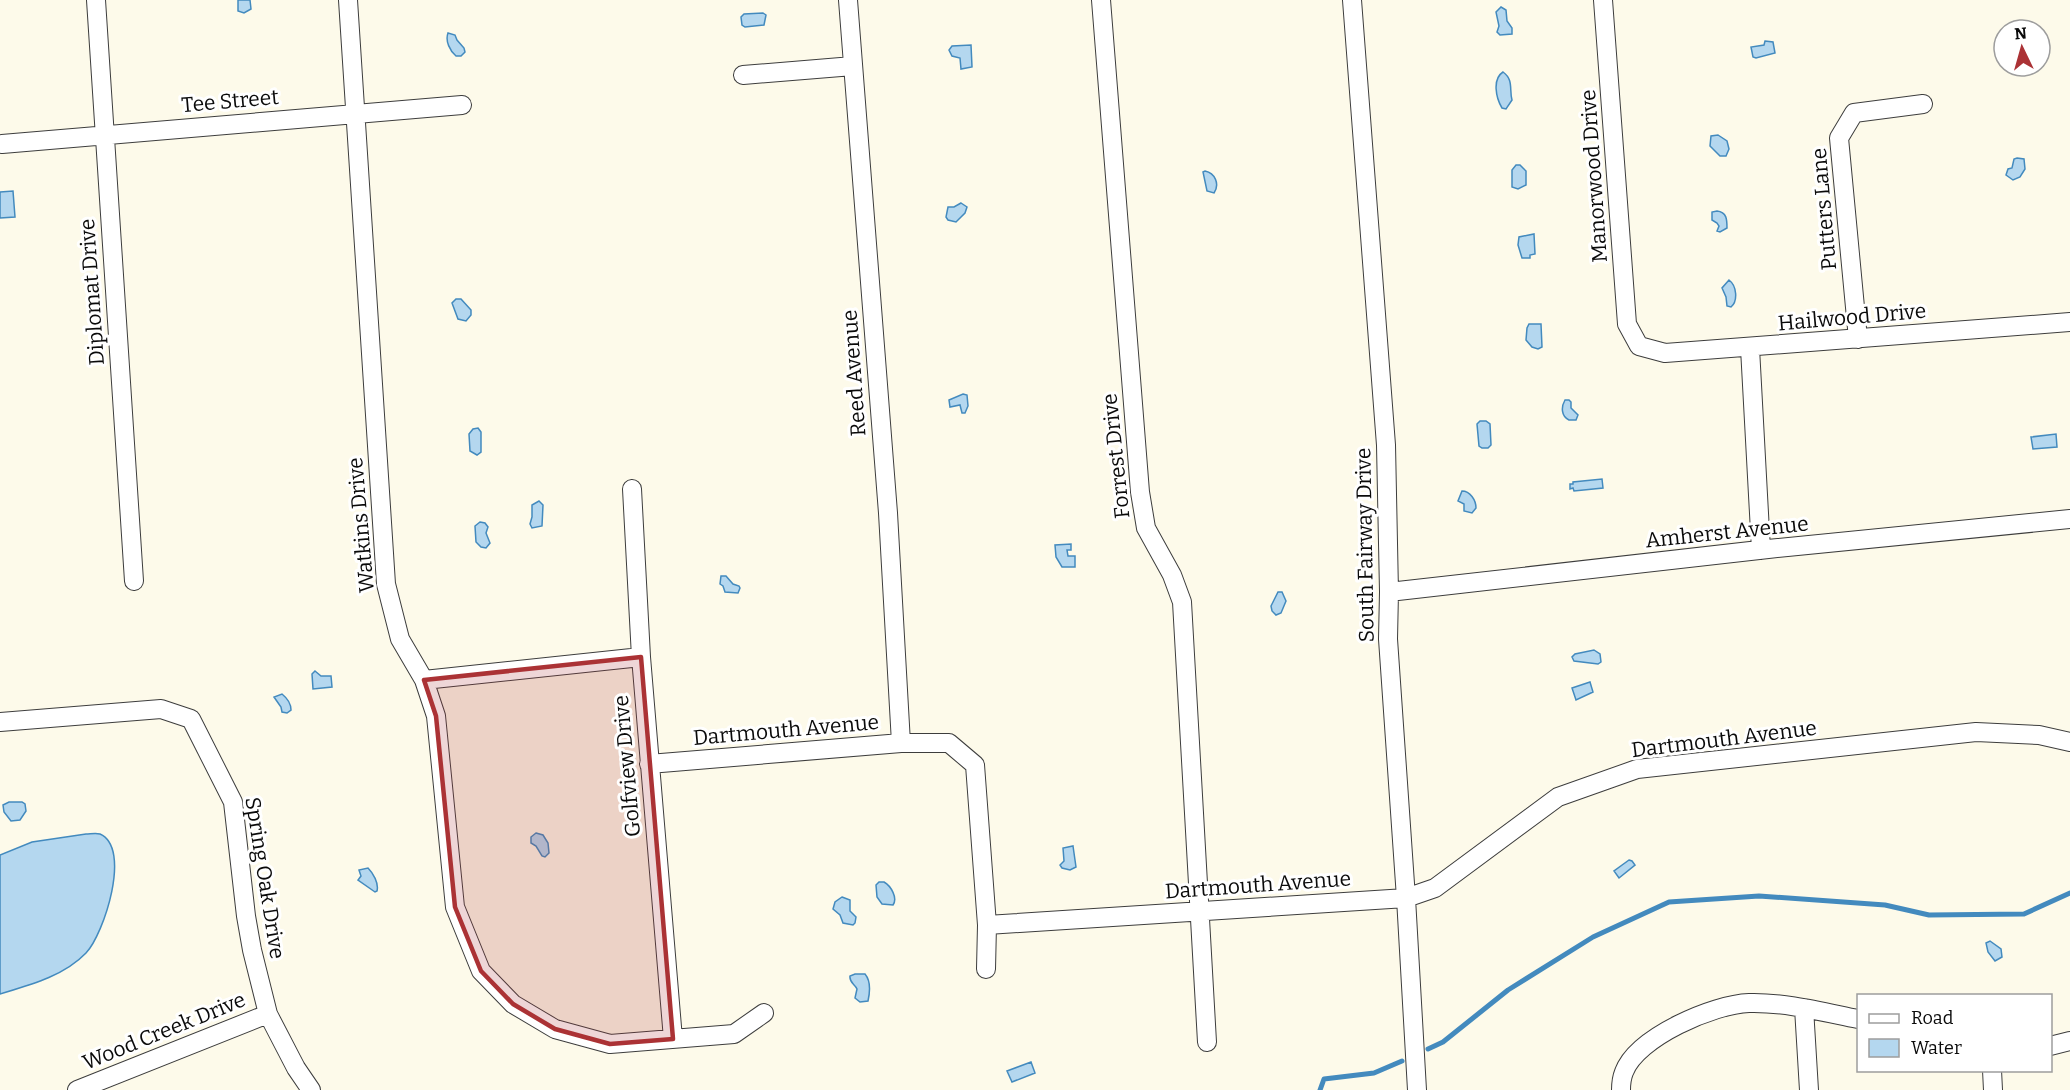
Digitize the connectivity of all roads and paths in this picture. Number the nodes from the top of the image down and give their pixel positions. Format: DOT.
graph roads {
  1 [pos="96,0"];
  2 [pos="348,0"];
  3 [pos="848,0"];
  4 [pos="1101,0"];
  5 [pos="1352,0"];
  6 [pos="1603,0"];
  7 [pos="853,66"];
  8 [pos="742,75"];
  9 [pos="1923,104"];
  10 [pos="462,105"];
  11 [pos="355,112"];
  12 [pos="105,135"];
  13 [pos="2,144"];
  14 [pos="2070,322"];
  15 [pos="1858,339"];
  16 [pos="1639,346"];
  17 [pos="1750,348"];
  18 [pos="632,489"];
  19 [pos="2070,519"];
  20 [pos="1761,550"];
  21 [pos="134,581"];
  22 [pos="1389,592"];
  23 [pos="641,657"];
  24 [pos="424,680"];
  25 [pos="0,722"];
  26 [pos="901,742"];
  27 [pos="2070,742"];
  28 [pos="649,764"];
  29 [pos="1406,898"];
  30 [pos="1200,910"];
  31 [pos="987,925"];
  32 [pos="986,969"];
  33 [pos="1804,1008"];
  34 [pos="764,1013"];
  35 [pos="268,1014"];
  36 [pos="1857,1019"];
  37 [pos="674,1040"];
  38 [pos="2070,1041"];
  39 [pos="1208,1042"];
  40 [pos="2052,1046"];
  41 [pos="1992,1072"];
  42 [pos="77,1090"];
  43 [pos="311,1090"];
  44 [pos="1417,1090"];
  45 [pos="1621,1090"];
  46 [pos="1809,1090"];
  47 [pos="1994,1090"];
  1 -- 12 [label="street, Diplomat Drive"];
  2 -- 11 [label="street, Watkins Drive"];
  3 -- 7 [label="street, Reed Avenue"];
  4 -- 30 [label="street, Forrest Drive"];
  5 -- 22 [label="street, South Fairway Drive"];
  6 -- 16 [label="street, Manorwood Drive"];
  7 -- 8 [label="street"];
  7 -- 26 [label="street, Reed Avenue"];
  9 -- 15 [label="street, Putters Lane"];
  10 -- 11 [label="street, Tee Street"];
  11 -- 12 [label="street, Tee Street"];
  11 -- 24 [label="street, Watkins Drive"];
  12 -- 13 [label="street, Tee Street"];
  12 -- 21 [label="street, Diplomat Drive"];
  14 -- 15 [label="street, Hailwood Drive"];
  15 -- 17 [label="street, Hailwood Drive"];
  16 -- 17 [label="street, Hailwood Drive"];
  17 -- 20 [label="street"];
  18 -- 23 [label="street, Golfview Drive"];
  19 -- 20 [label="street, Amherst Avenue"];
  20 -- 22 [label="street, Amherst Avenue"];
  22 -- 29 [label="street, South Fairway Drive"];
  23 -- 24 [label="street"];
  23 -- 28 [label="street, Golfview Drive"];
  24 -- 37 [label="street, Watkins Drive"];
  25 -- 35 [label="street, Spring Oak Drive"];
  26 -- 28 [label="street, Dartmouth Avenue"];
  26 -- 31 [label="street, Dartmouth Avenue"];
  27 -- 29 [label="street, Dartmouth Avenue"];
  28 -- 37 [label="street, Golfview Drive"];
  29 -- 30 [label="street, Dartmouth Avenue"];
  29 -- 44 [label="street, South Fairway Drive"];
  30 -- 31 [label="street, Dartmouth Avenue"];
  30 -- 39 [label="street, Forrest Drive"];
  31 -- 32 [label="street, Dartmouth Avenue"];
  33 -- 36 [label="street"];
  33 -- 45 [label="street"];
  33 -- 46 [label="street"];
  34 -- 37 [label="street, Watkins Drive"];
  35 -- 42 [label="street, Wood Creek Drive"];
  35 -- 43 [label="street, Spring Oak Drive"];
  38 -- 40 [label="street"];
  41 -- 47 [label="street"];
}
